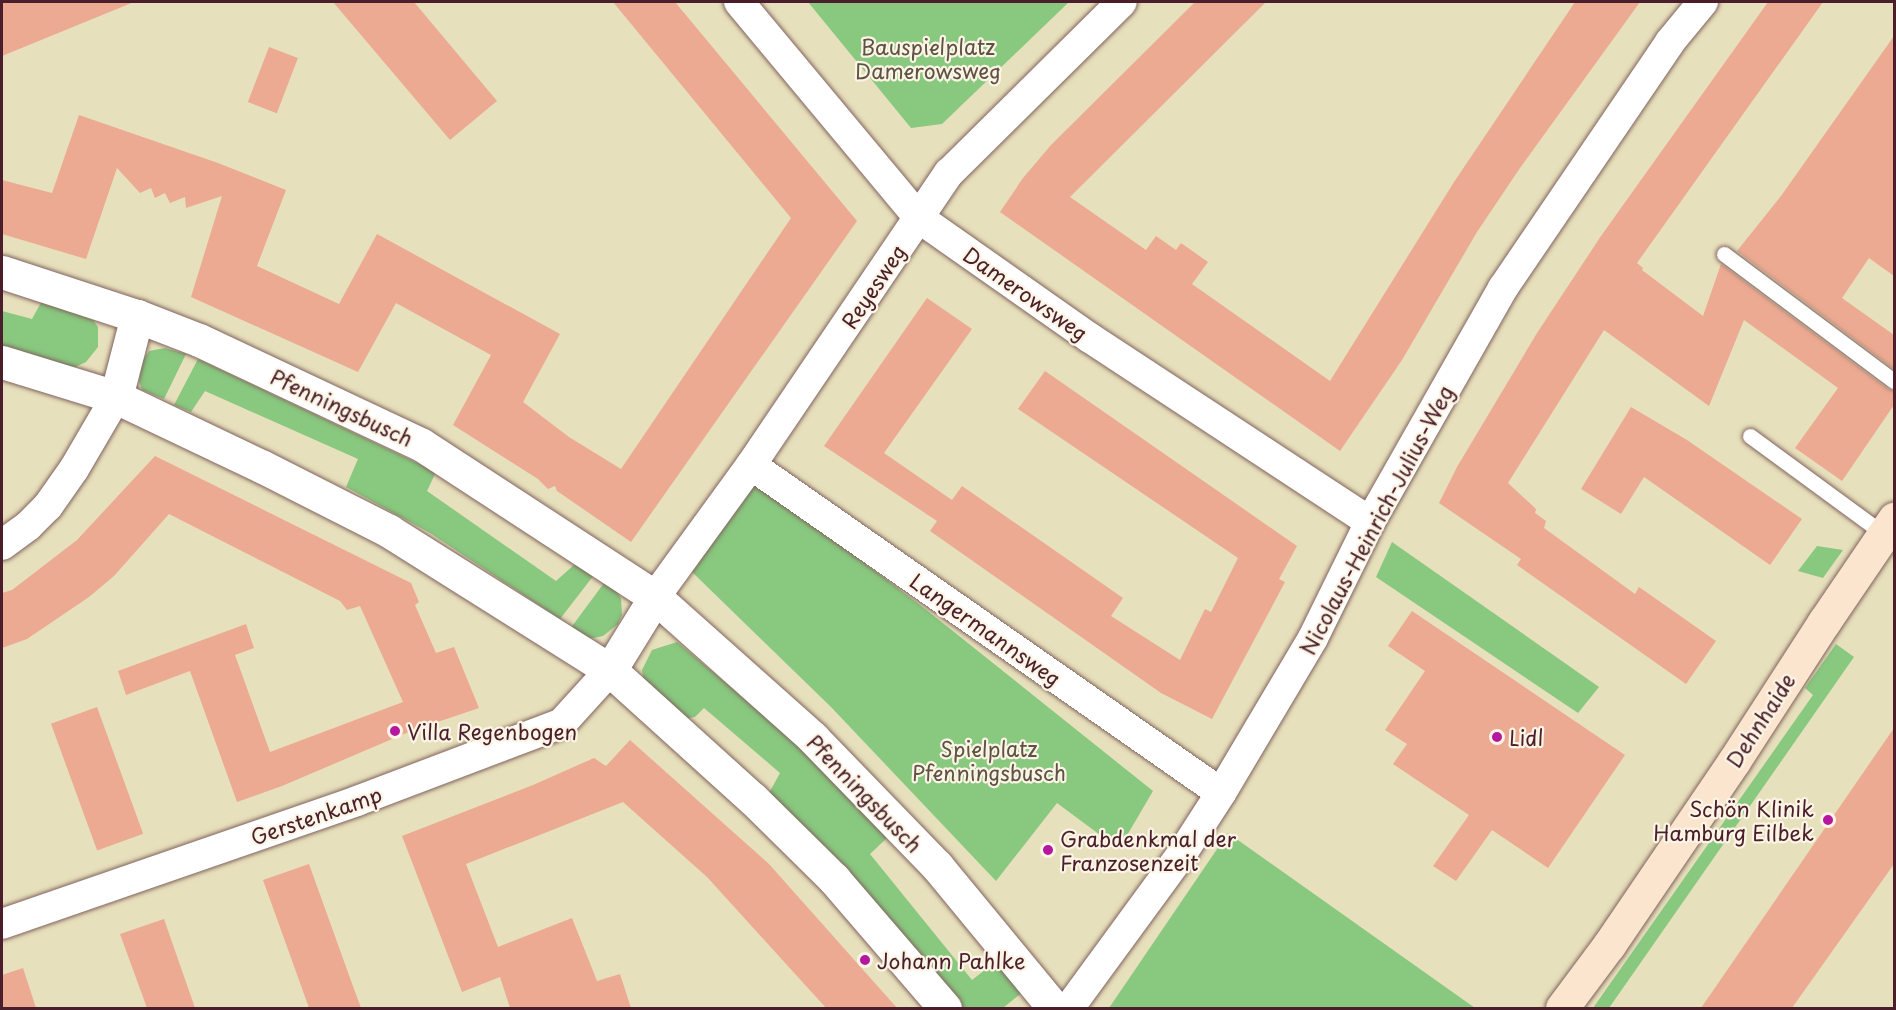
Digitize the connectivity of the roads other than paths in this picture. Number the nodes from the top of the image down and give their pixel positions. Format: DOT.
graph roads {
  1 [pos="739,2"];
  2 [pos="1122,2"];
  3 [pos="1703,2"];
  4 [pos="919,218"];
  5 [pos="1724,254"];
  6 [pos="2,272"];
  7 [pos="137,316"];
  8 [pos="2,362"];
  9 [pos="1894,381"];
  10 [pos="116,397"];
  11 [pos="1750,436"];
  12 [pos="751,465"];
  13 [pos="1370,522"];
  14 [pos="1889,526"];
  15 [pos="2,544"];
  16 [pos="655,597"];
  17 [pos="610,670"];
  18 [pos="1221,793"];
  19 [pos="2,924"];
  20 [pos="945,1008"];
  21 [pos="1054,1008"];
  22 [pos="1069,1008"];
  23 [pos="1562,1008"];
  1 -- 4 [label="street, Damerowsweg"];
  2 -- 4 [label="street, Reyesweg"];
  3 -- 13 [label="street, Nicolaus-Heinrich-Julius-Weg"];
  4 -- 12 [label="street, Reyesweg"];
  4 -- 13 [label="street, Damerowsweg"];
  5 -- 9 [label="lane"];
  6 -- 7 [label="street, Pfenningsbusch"];
  7 -- 10 [label="street"];
  7 -- 16 [label="street, Pfenningsbusch"];
  8 -- 10 [label="street"];
  10 -- 15 [label="street"];
  10 -- 17 [label="street"];
  11 -- 14 [label="lane"];
  12 -- 16 [label="street, Reyesweg"];
  12 -- 18 [label="street, Langermannsweg"];
  13 -- 18 [label="street, Nicolaus-Heinrich-Julius-Weg"];
  14 -- 23 [label="main road, Dehnhaide"];
  16 -- 17 [label="street"];
  16 -- 21 [label="street, Pfenningsbusch"];
  17 -- 19 [label="street, Gerstenkamp"];
  17 -- 20 [label="street"];
  18 -- 22 [label="street, Nicolaus-Heinrich-Julius-Weg"];
}
